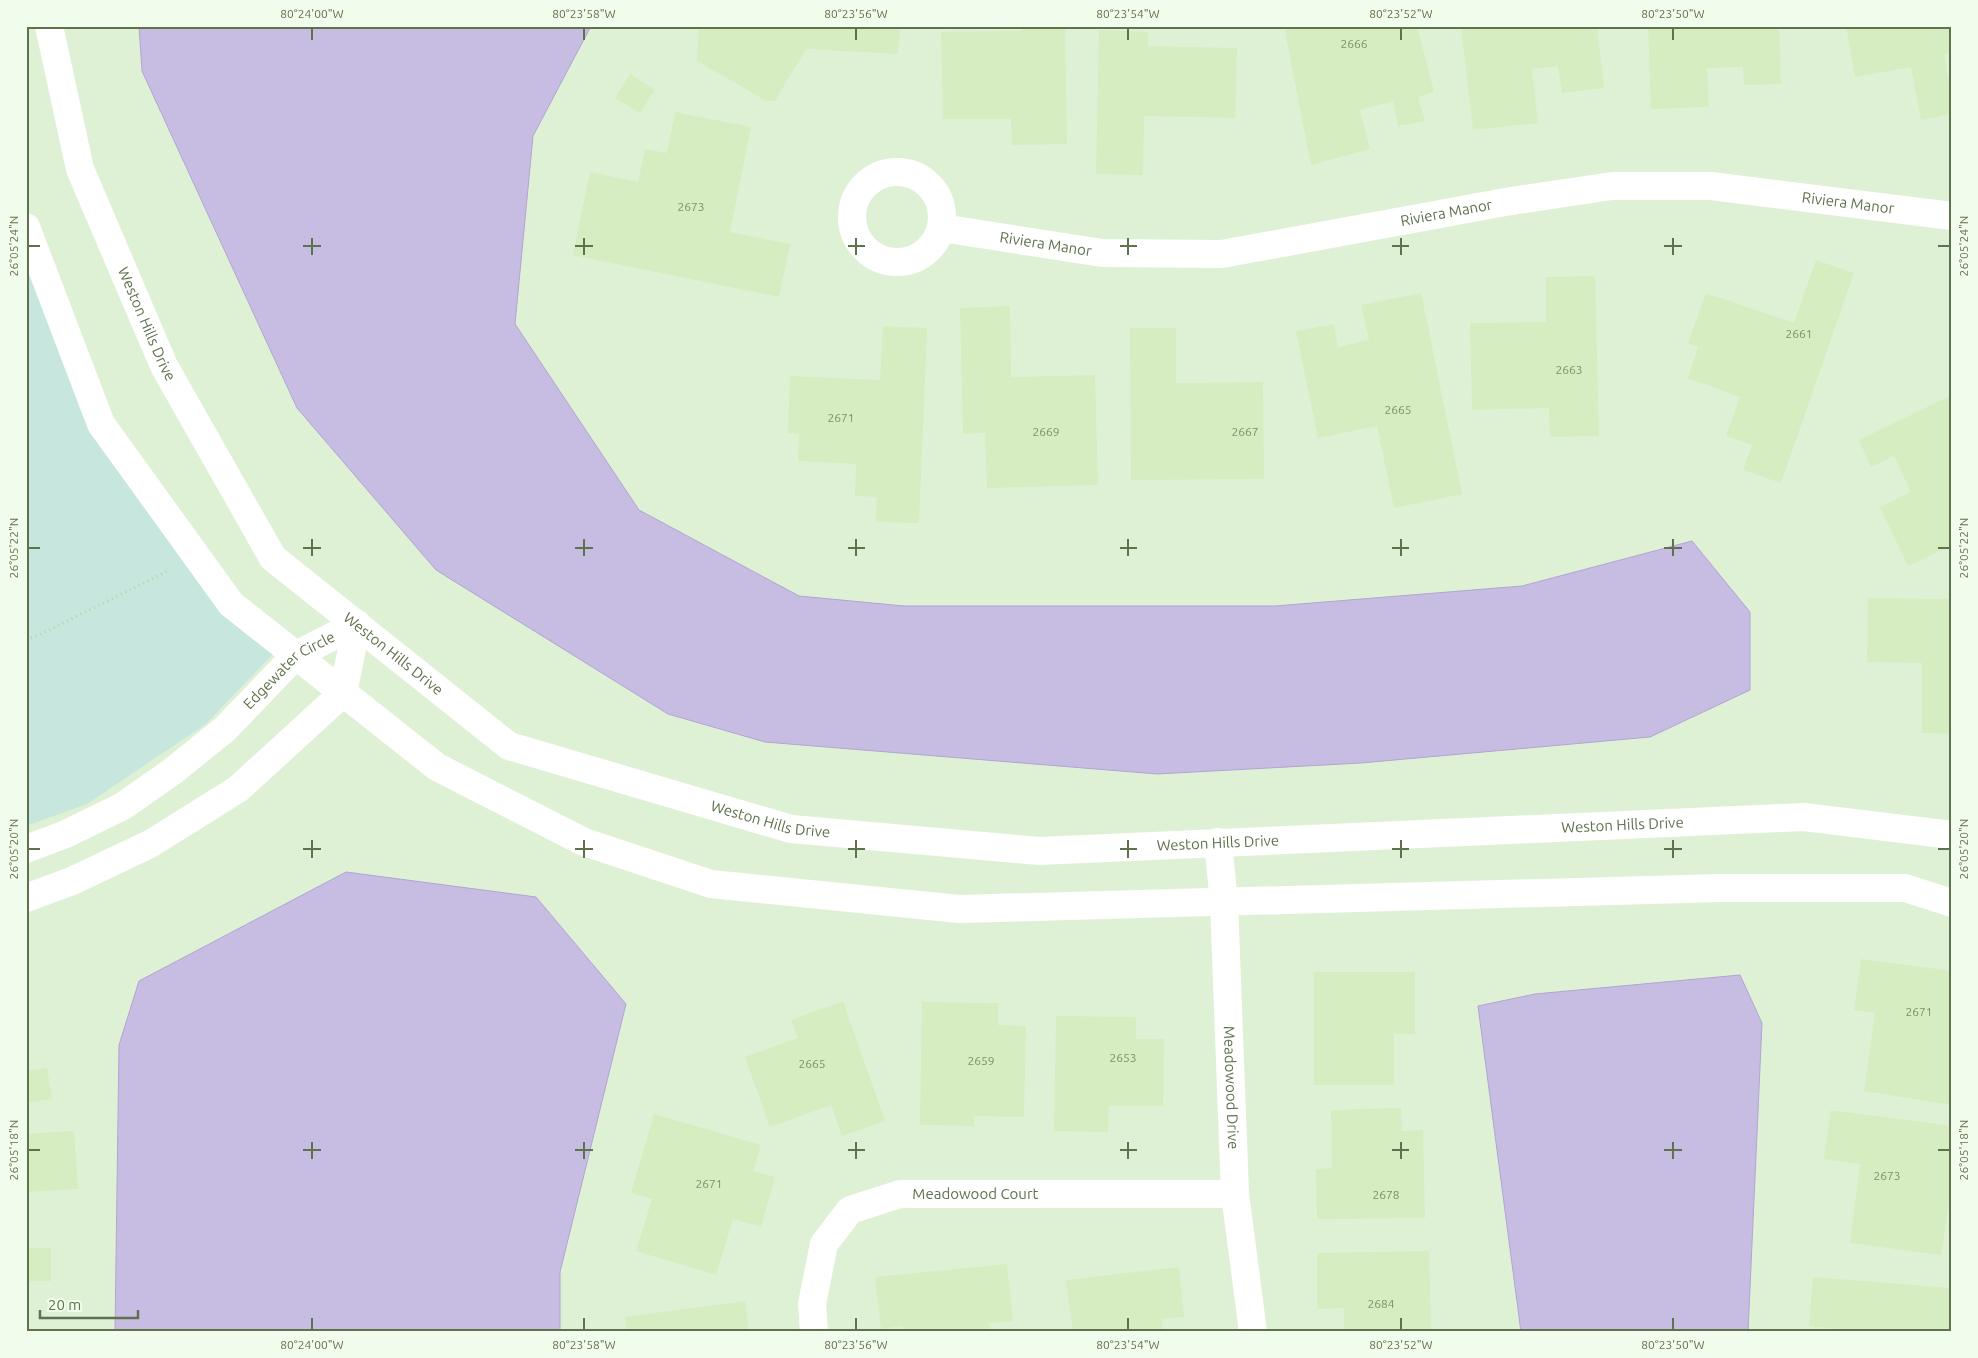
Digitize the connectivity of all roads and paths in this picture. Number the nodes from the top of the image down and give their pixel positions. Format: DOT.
graph roads {
  1 [pos="48,26"];
  2 [pos="1952,216"];
  3 [pos="26,227"];
  4 [pos="942,228"];
  5 [pos="173,568"];
  6 [pos="357,624"];
  7 [pos="26,639"];
  8 [pos="296,655"];
  9 [pos="343,693"];
  10 [pos="1952,834"];
  11 [pos="1218,842"];
  12 [pos="26,849"];
  13 [pos="26,898"];
  14 [pos="1224,902"];
  15 [pos="1952,903"];
  16 [pos="1236,1194"];
  17 [pos="814,1332"];
  18 [pos="1253,1332"];
  1 -- 6 [label="street, Weston Hills Drive"];
  2 -- 4 [label="street, Riviera Manor"];
  3 -- 8 [label="street"];
  5 -- 7 [label="path"];
  6 -- 8 [label="street, Edgewater Circle"];
  6 -- 9 [label="street, Edgewater Circle"];
  6 -- 11 [label="street, Weston Hills Drive"];
  8 -- 9 [label="street"];
  8 -- 12 [label="street, Edgewater Circle"];
  9 -- 13 [label="street"];
  9 -- 14 [label="street"];
  10 -- 11 [label="street, Weston Hills Drive"];
  11 -- 14 [label="street, Meadowood Drive"];
  14 -- 15 [label="street"];
  14 -- 16 [label="street, Meadowood Drive"];
  16 -- 17 [label="street, Meadowood Court"];
  16 -- 18 [label="street, Meadowood Drive"];
}
